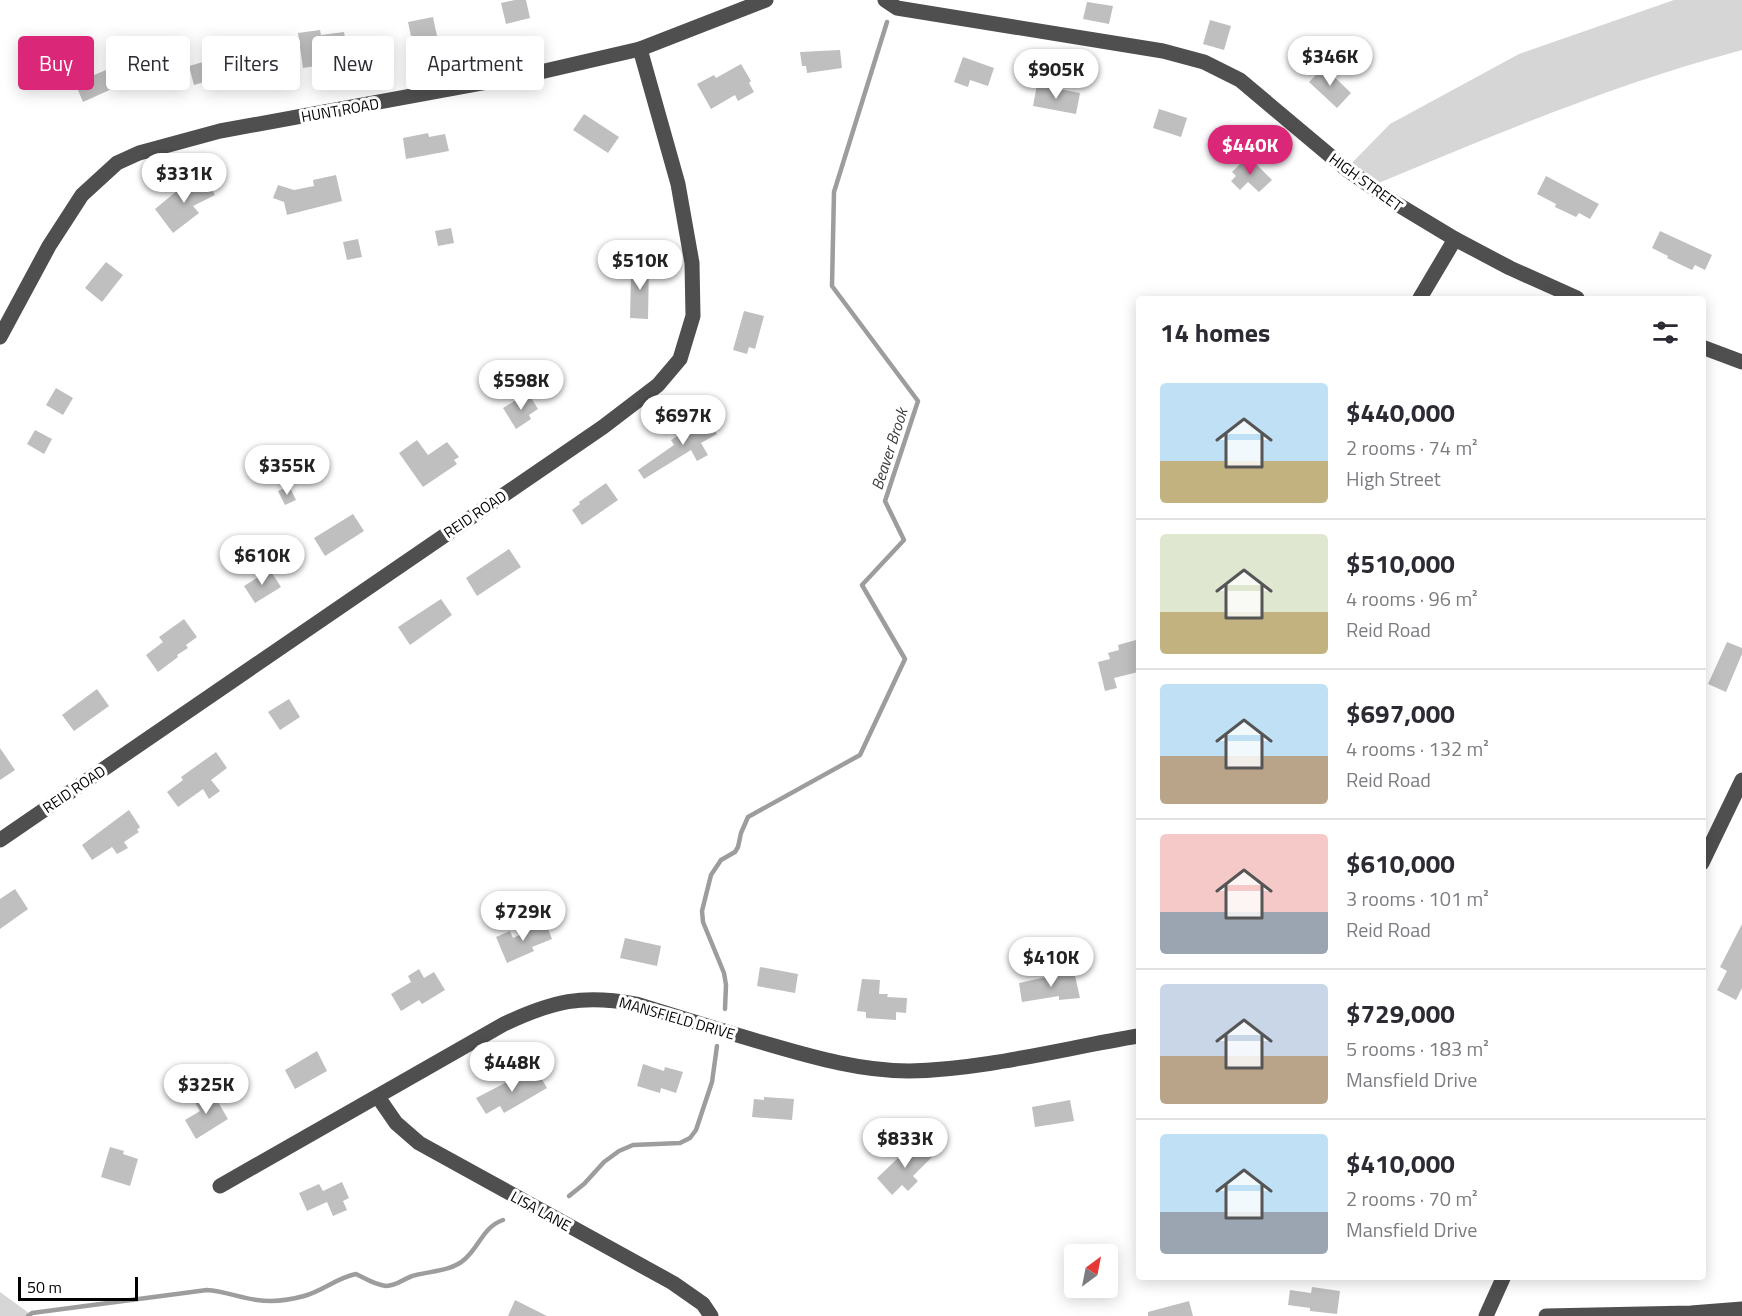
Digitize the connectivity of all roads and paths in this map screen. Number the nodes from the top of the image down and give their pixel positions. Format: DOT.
graph roads {
  1 [pos="766,0"];
  2 [pos="885,0"];
  3 [pos="640,49"];
  4 [pos="1455,239"];
  5 [pos="1421,296"];
  6 [pos="1573,296"];
  7 [pos="0,337"];
  8 [pos="1706,348"];
  9 [pos="1742,362"];
  10 [pos="1742,780"];
  11 [pos="0,840"];
  12 [pos="1706,855"];
  13 [pos="1136,1036"];
  14 [pos="378,1097"];
  15 [pos="220,1186"];
  16 [pos="1502,1280"];
  17 [pos="1742,1309"];
  18 [pos="711,1316"];
  19 [pos="1486,1316"];
  20 [pos="1546,1316"];
  1 -- 3 [label="street, HUNT ROAD"];
  2 -- 4 [label="street, HIGH STREET"];
  3 -- 7 [label="street, HUNT ROAD"];
  3 -- 11 [label="street, REID ROAD"];
  4 -- 5 [label="street"];
  4 -- 6 [label="street, HIGH STREET"];
  8 -- 9 [label="street"];
  10 -- 12 [label="street"];
  13 -- 14 [label="street, MANSFIELD DRIVE"];
  14 -- 15 [label="street, MANSFIELD DRIVE"];
  14 -- 18 [label="street, LISA LANE"];
  16 -- 19 [label="street"];
  17 -- 20 [label="street"];
}
